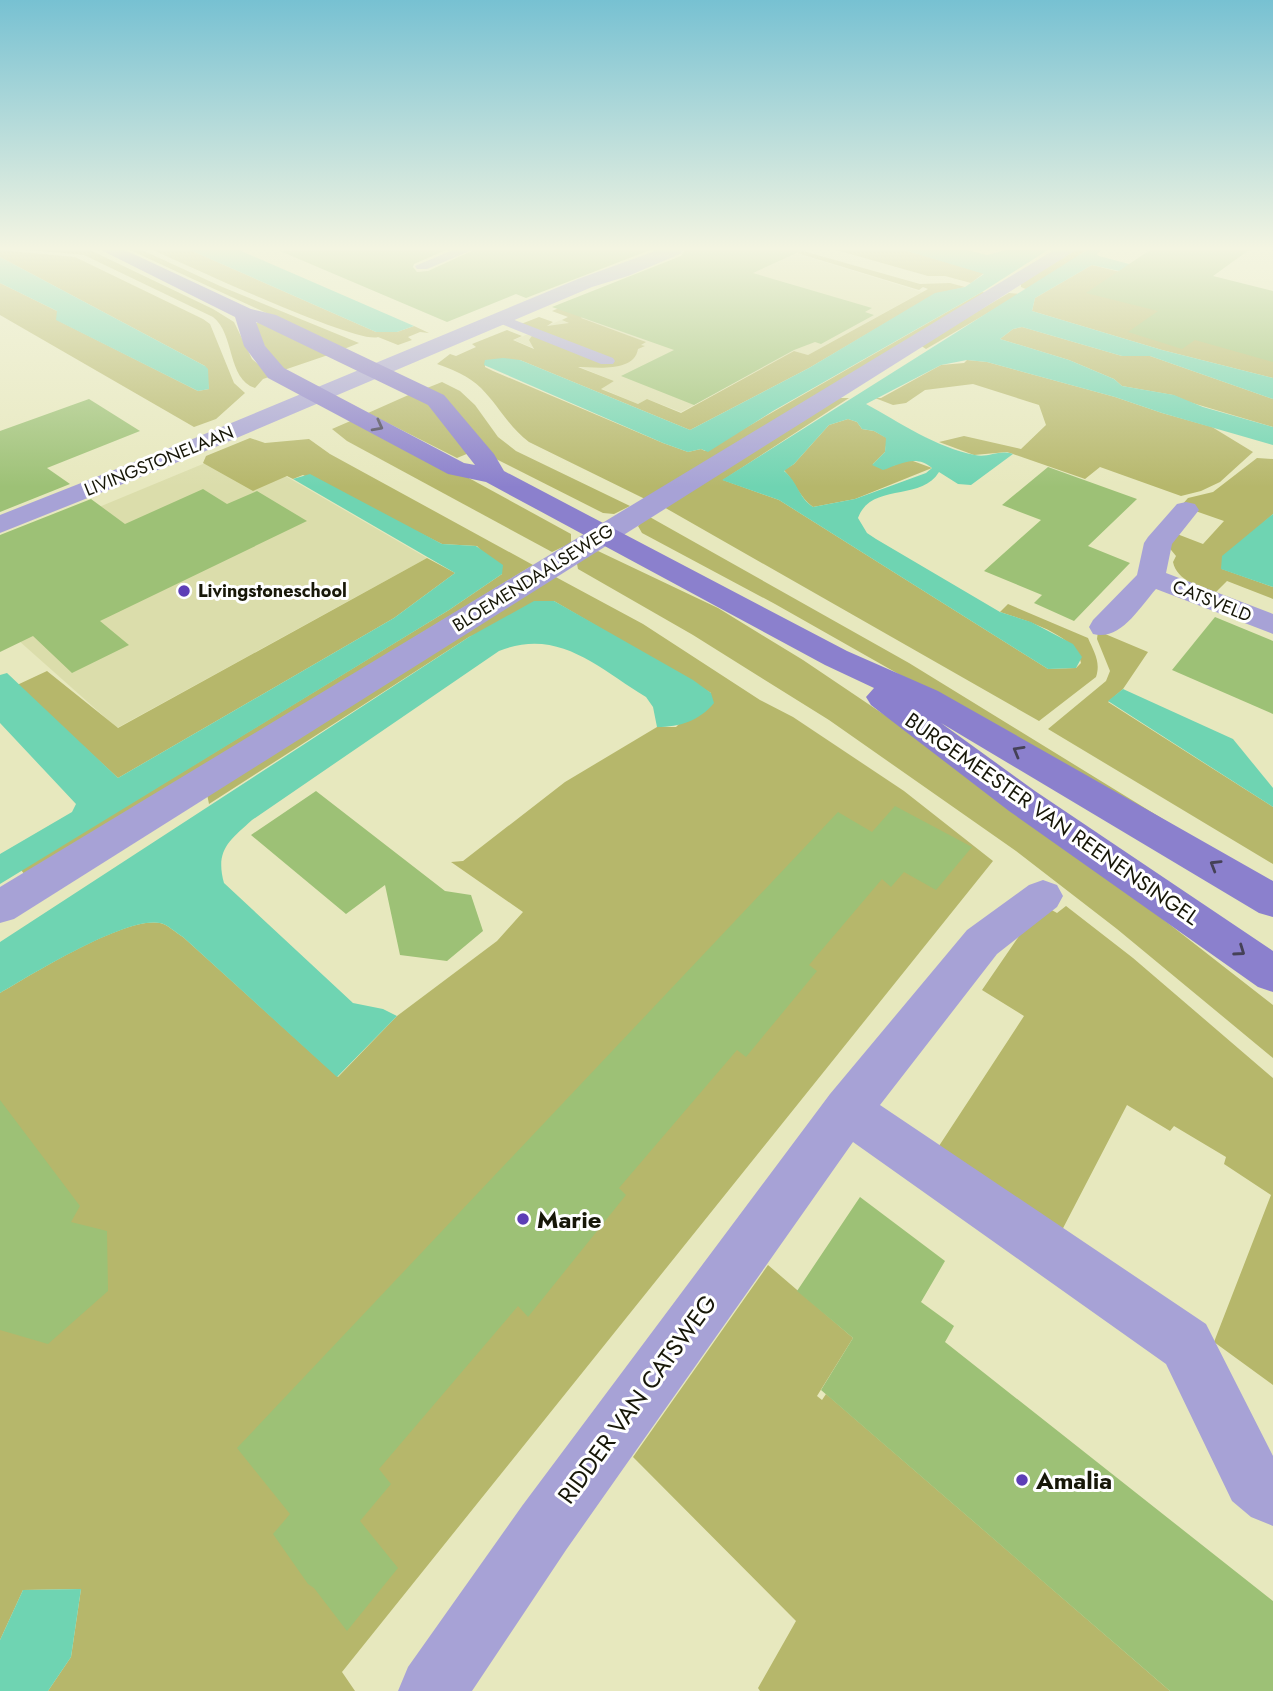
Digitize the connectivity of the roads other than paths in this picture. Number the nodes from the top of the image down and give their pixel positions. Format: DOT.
graph roads {
  1 [pos="247,329"];
  2 [pos="289,329"];
  3 [pos="474,329"];
  4 [pos="526,329"];
  5 [pos="938,329"];
  6 [pos="607,362"];
  7 [pos="376,371"];
  8 [pos="317,395"];
  9 [pos="494,477"];
  10 [pos="1186,510"];
  11 [pos="0,525"];
  12 [pos="604,534"];
  13 [pos="1151,576"];
  14 [pos="1273,625"];
  15 [pos="1104,627"];
  16 [pos="836,658"];
  17 [pos="1043,896"];
  18 [pos="1273,901"];
  19 [pos="0,907"];
  20 [pos="1273,974"];
  21 [pos="847,1111"];
  22 [pos="1273,1495"];
  23 [pos="432,1691"];
  1 -- 8 [label="main road, BURGEMEESTER VAN REENENSINGEL"];
  2 -- 7 [label="main road"];
  3 -- 7 [label="street, LIVINGSTONELAAN"];
  4 -- 6 [label="lane"];
  5 -- 12 [label="street, BLOEMENDAALSEWEG"];
  7 -- 8 [label="street, LIVINGSTONELAAN"];
  7 -- 9 [label="main road"];
  8 -- 9 [label="main road, BURGEMEESTER VAN REENENSINGEL, one-way"];
  8 -- 11 [label="street, LIVINGSTONELAAN"];
  9 -- 12 [label="main road, BURGEMEESTER VAN REENENSINGEL"];
  10 -- 13 [label="street, CATSVELD"];
  12 -- 16 [label="main road, BURGEMEESTER VAN REENENSINGEL"];
  12 -- 19 [label="street, BLOEMENDAALSEWEG"];
  13 -- 14 [label="street, CATSVELD"];
  13 -- 15 [label="street, CATSVELD"];
  18 -- 16 [label="main road, BURGEMEESTER VAN REENENSINGEL, one-way"];
  16 -- 20 [label="main road, BURGEMEESTER VAN REENENSINGEL, one-way"];
  17 -- 21 [label="street, RIDDER VAN CATSWEG"];
  21 -- 22 [label="street"];
  21 -- 23 [label="street, RIDDER VAN CATSWEG"];
}
